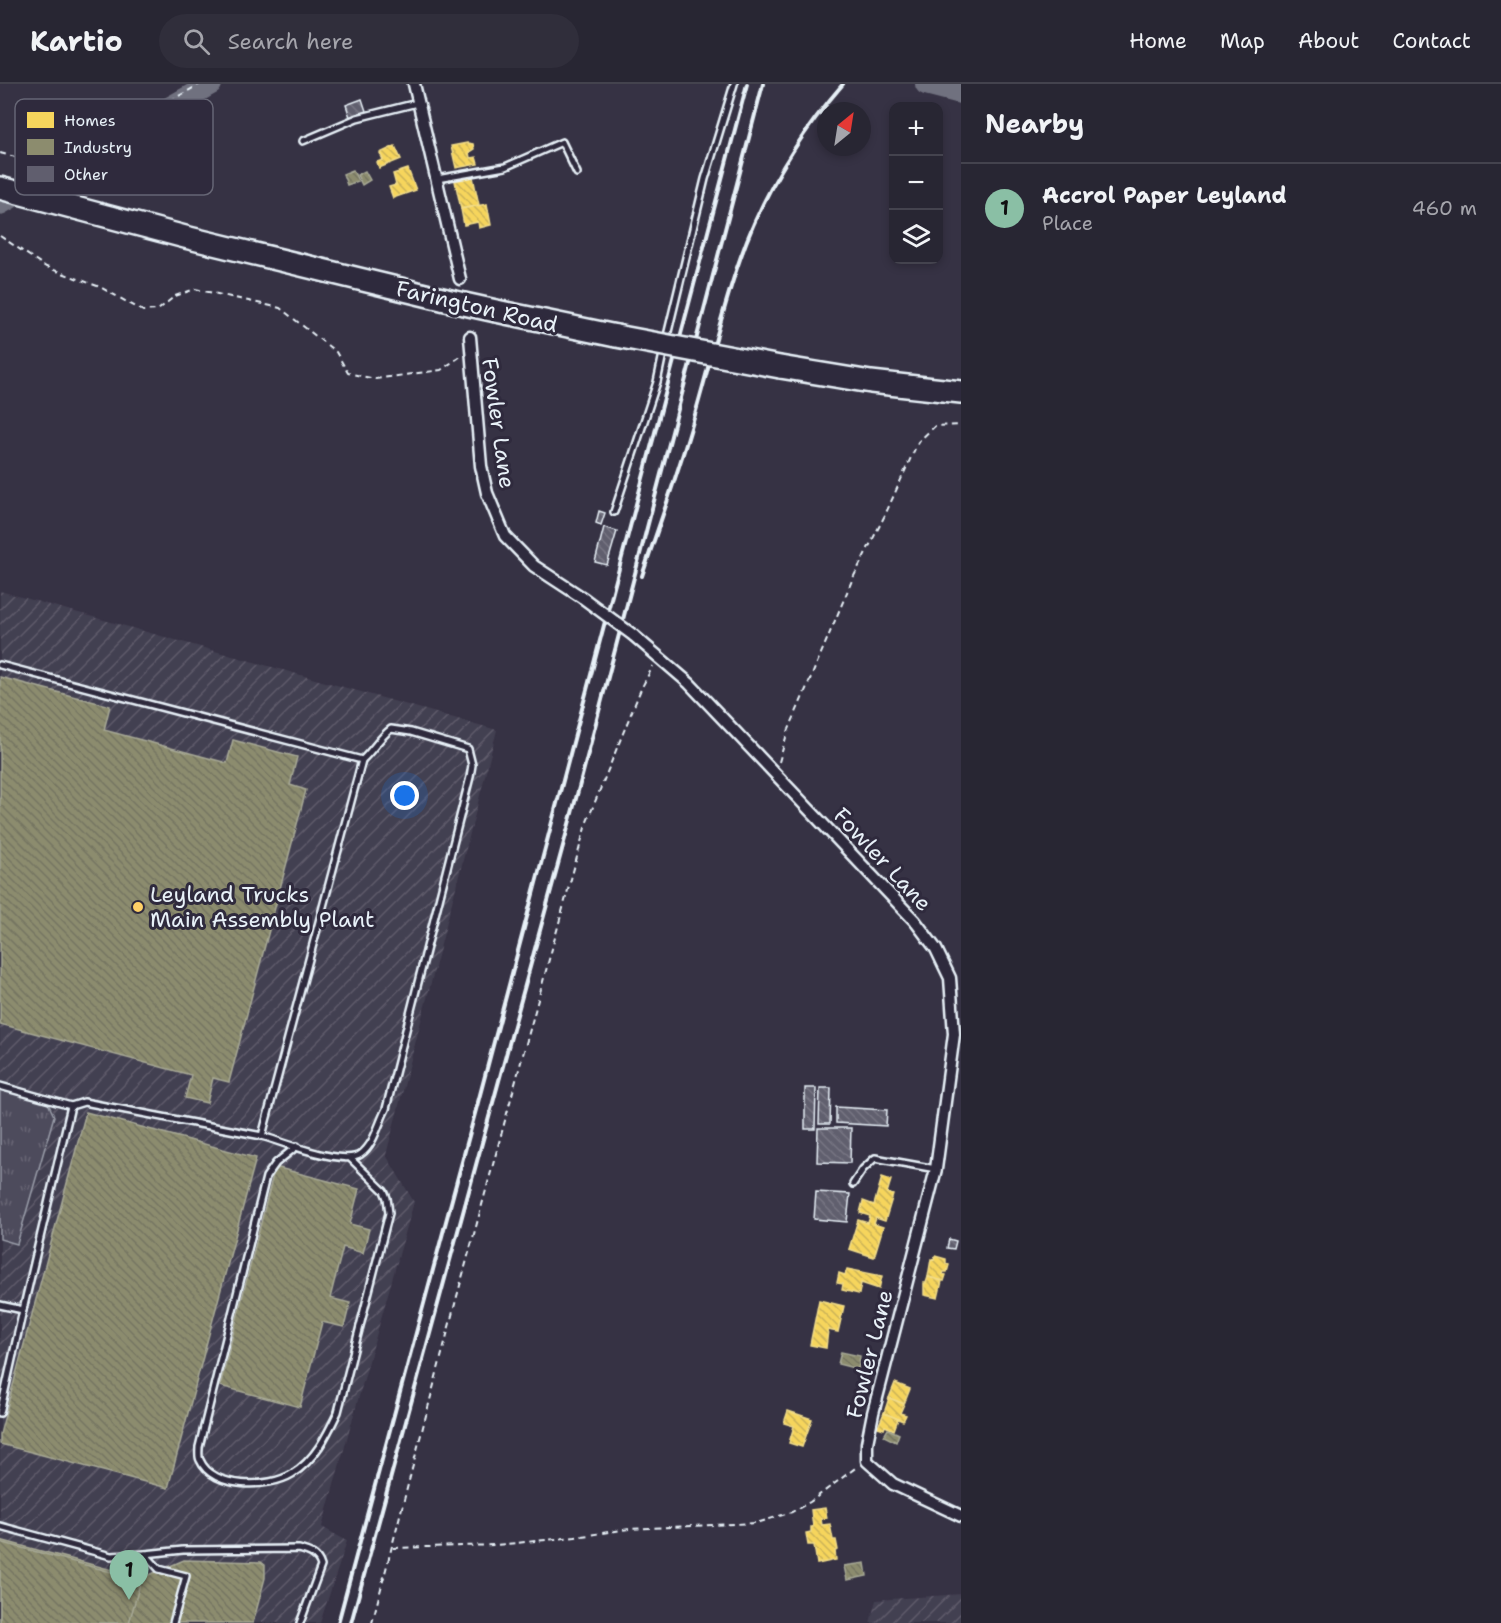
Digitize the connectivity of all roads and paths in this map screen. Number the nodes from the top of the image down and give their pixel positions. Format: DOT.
graph roads {
  1 [pos="200,84"];
  2 [pos="414,84"];
  3 [pos="734,84"];
  4 [pos="174,99"];
  5 [pos="417,103"];
  6 [pos="303,141"];
  7 [pos="0,153"];
  8 [pos="15,157"];
  9 [pos="577,172"];
  10 [pos="435,179"];
  11 [pos="0,188"];
  12 [pos="15,192"];
  13 [pos="26,195"];
  14 [pos="0,236"];
  15 [pos="460,279"];
  16 [pos="470,337"];
  17 [pos="470,349"];
  18 [pos="961,392"];
  19 [pos="961,426"];
  20 [pos="614,512"];
  21 [pos="659,655"];
  22 [pos="0,665"];
  23 [pos="362,760"];
  24 [pos="776,774"];
  25 [pos="957,1033"];
  26 [pos="0,1086"];
  27 [pos="71,1106"];
  28 [pos="262,1136"];
  29 [pos="297,1146"];
  30 [pos="351,1159"];
  31 [pos="936,1169"];
  32 [pos="853,1185"];
  33 [pos="0,1305"];
  34 [pos="23,1310"];
  35 [pos="0,1413"];
  36 [pos="867,1461"];
  37 [pos="961,1516"];
  38 [pos="0,1526"];
  39 [pos="393,1548"];
  40 [pos="145,1554"];
  41 [pos="173,1623"];
  42 [pos="300,1623"];
  43 [pos="372,1623"];
  1 -- 4 [label="path"];
  2 -- 5 [label="street"];
  3 -- 20 [label="lane"];
  5 -- 6 [label="lane"];
  5 -- 10 [label="street"];
  7 -- 8 [label="path"];
  9 -- 10 [label="lane"];
  10 -- 15 [label="street"];
  11 -- 12 [label="highway, Farington Road, bridge"];
  13 -- 18 [label="highway, Farington Road, bridge"];
  14 -- 17 [label="path"];
  16 -- 17 [label="street, Fowler Lane"];
  17 -- 21 [label="street, Fowler Lane, bridge"];
  19 -- 24 [label="path"];
  21 -- 24 [label="street, Fowler Lane"];
  21 -- 39 [label="path"];
  22 -- 23 [label="lane"];
  23 -- 28 [label="lane"];
  23 -- 30 [label="lane"];
  24 -- 25 [label="street, Fowler Lane"];
  25 -- 31 [label="street, Fowler Lane"];
  26 -- 27 [label="lane"];
  27 -- 28 [label="lane"];
  27 -- 34 [label="lane"];
  28 -- 29 [label="lane"];
  29 -- 30 [label="lane"];
  29 -- 30 [label="lane"];
  31 -- 32 [label="lane"];
  31 -- 36 [label="street, Fowler Lane"];
  33 -- 34 [label="lane"];
  34 -- 35 [label="lane"];
  36 -- 37 [label="street"];
  36 -- 39 [label="path"];
  38 -- 40 [label="lane"];
  39 -- 43 [label="path"];
  40 -- 41 [label="lane"];
  40 -- 42 [label="lane"];
}
